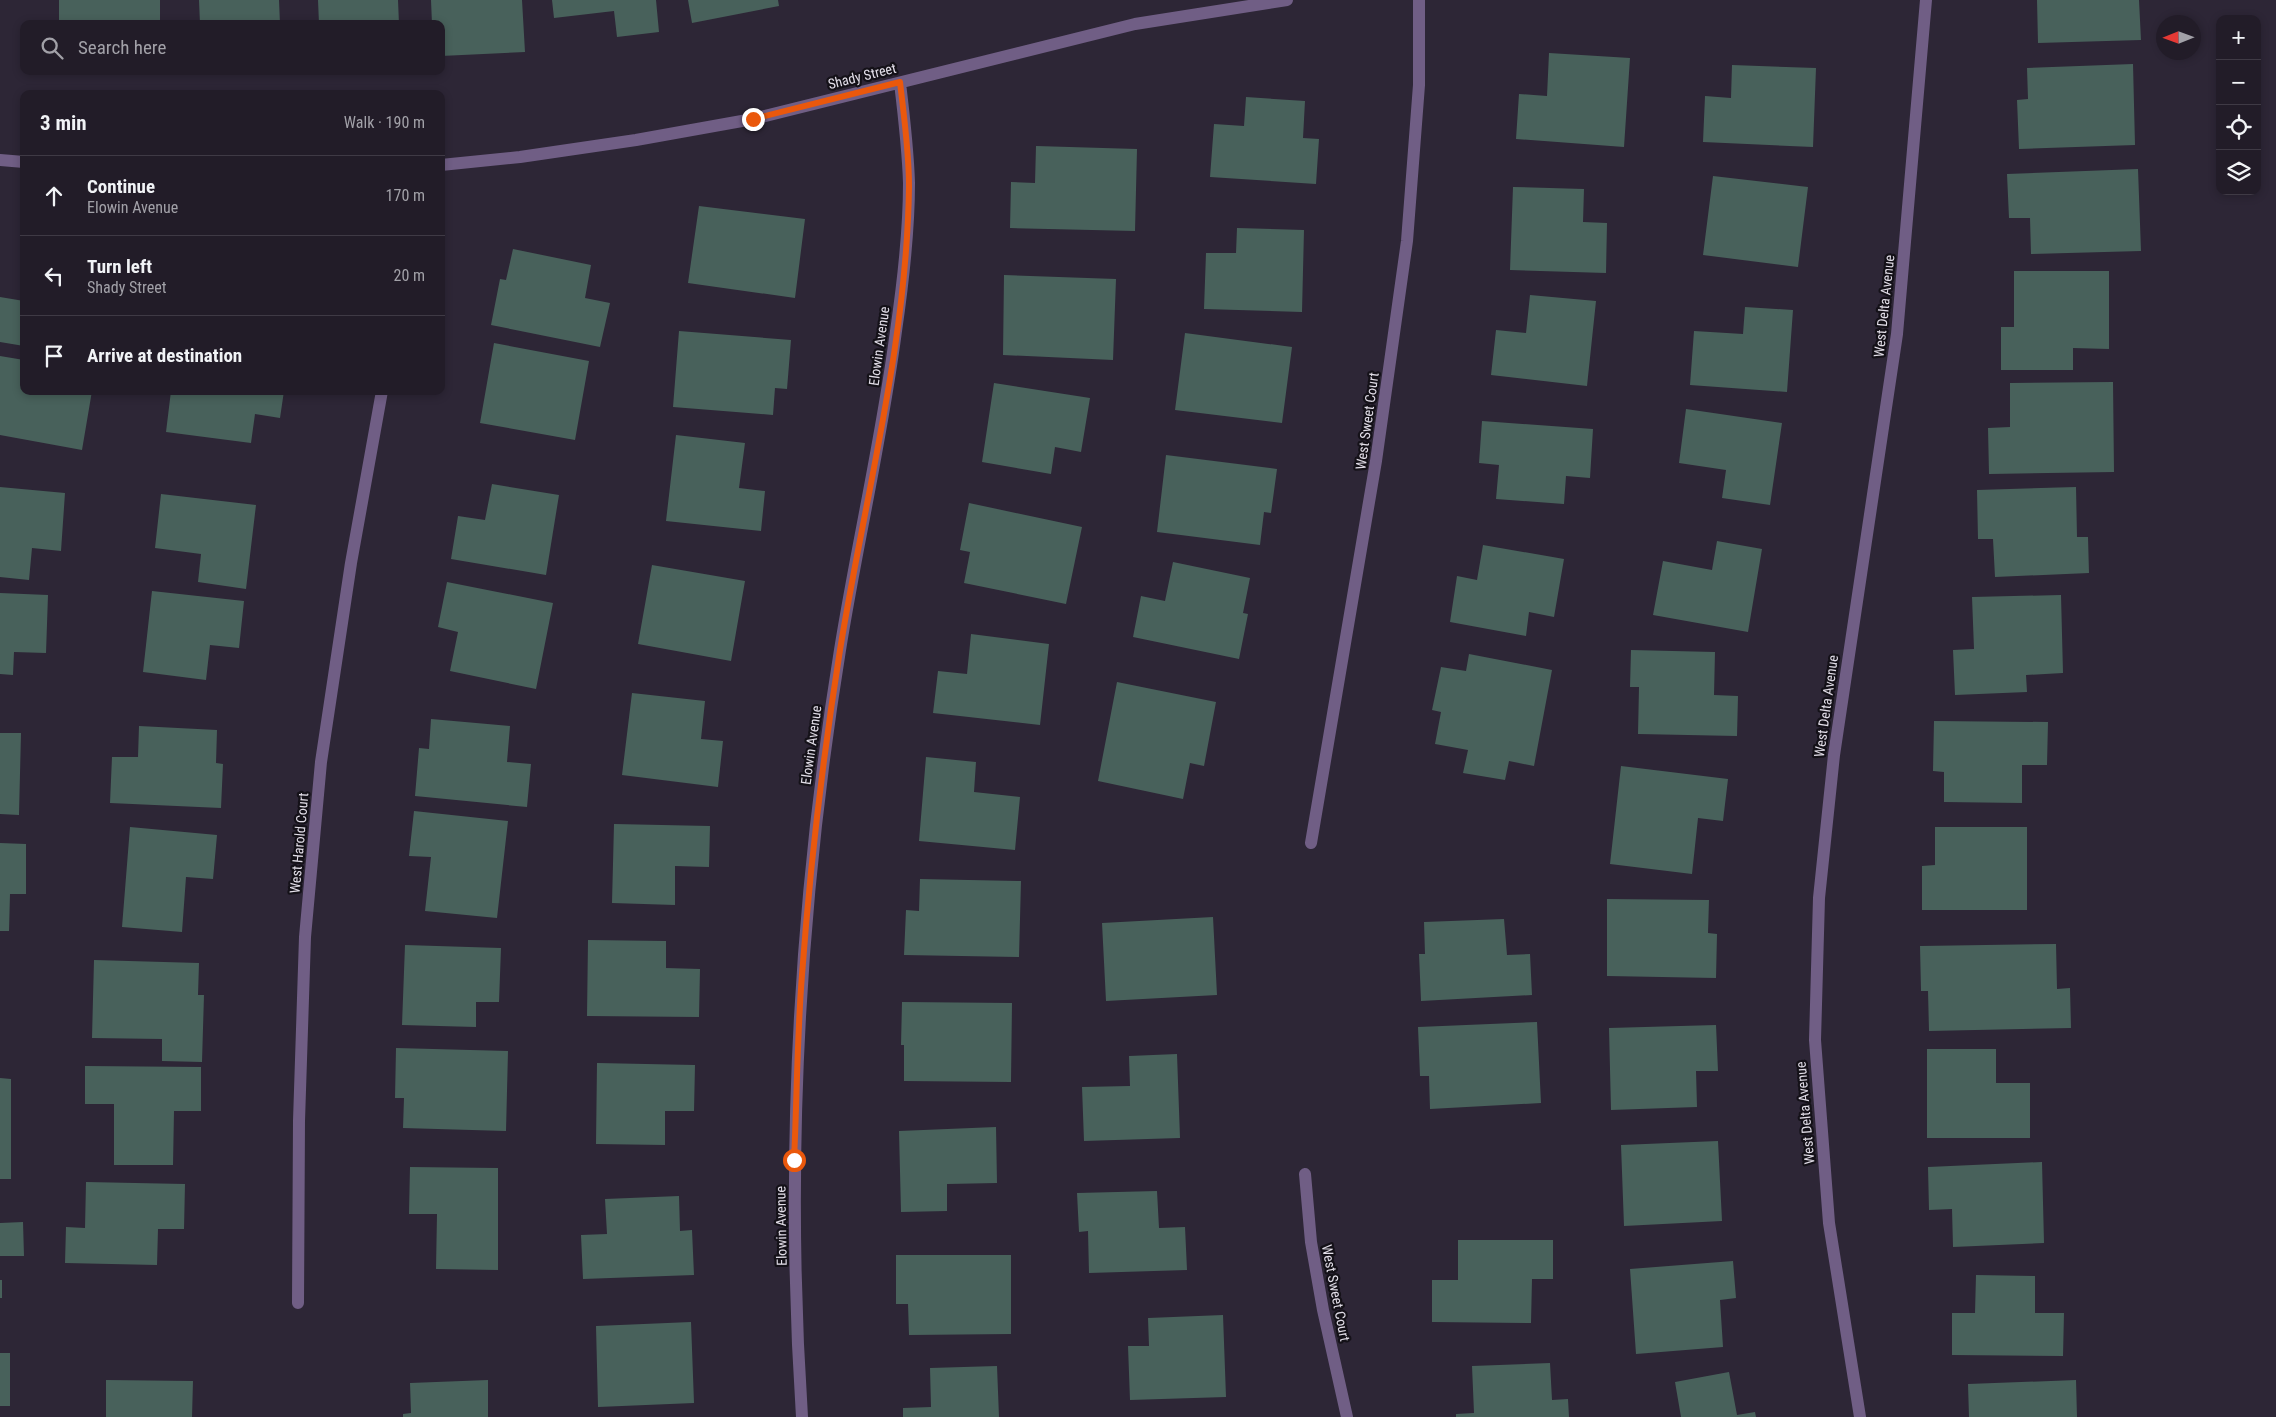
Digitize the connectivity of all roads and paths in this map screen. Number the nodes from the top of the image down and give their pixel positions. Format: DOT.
graph roads {
  1 [pos="1287,0"];
  2 [pos="1419,0"];
  3 [pos="1926,0"];
  4 [pos="900,82"];
  5 [pos="0,160"];
  6 [pos="20,162"];
  7 [pos="445,165"];
  8 [pos="381,395"];
  9 [pos="1311,843"];
  10 [pos="1305,1174"];
  11 [pos="298,1303"];
  12 [pos="802,1417"];
  13 [pos="1347,1417"];
  14 [pos="1860,1417"];
  1 -- 4 [label="street, Shady Street"];
  2 -- 9 [label="street, West Sweet Court"];
  3 -- 14 [label="street, West Delta Avenue"];
  4 -- 7 [label="street, Shady Street"];
  4 -- 12 [label="street, Elowin Avenue"];
  5 -- 6 [label="street"];
  8 -- 11 [label="street, West Harold Court"];
  10 -- 13 [label="street, West Sweet Court"];
}
